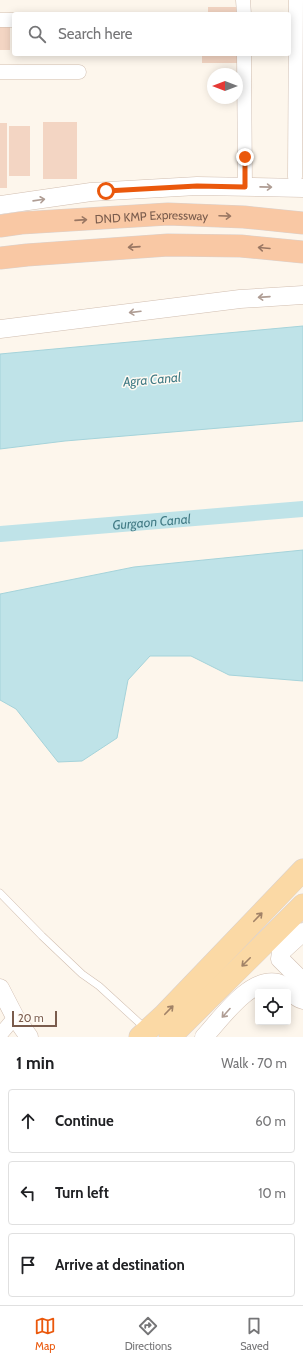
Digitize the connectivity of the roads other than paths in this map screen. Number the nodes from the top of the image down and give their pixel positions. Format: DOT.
graph roads {
  1 [pos="244,0"];
  2 [pos="296,0"];
  3 [pos="244,12"];
  4 [pos="0,20"];
  5 [pos="12,20"];
  6 [pos="244,56"];
  7 [pos="0,72"];
  8 [pos="79,72"];
  9 [pos="299,183"];
  10 [pos="245,187"];
  11 [pos="0,205"];
  12 [pos="303,224"];
  13 [pos="0,226"];
  14 [pos="303,252"];
  15 [pos="0,258"];
  16 [pos="303,294"];
  17 [pos="0,329"];
  18 [pos="303,870"];
  19 [pos="0,893"];
  20 [pos="303,905"];
  21 [pos="303,932"];
  22 [pos="303,982"];
  23 [pos="0,988"];
  24 [pos="303,1000"];
  25 [pos="9,1013"];
  26 [pos="144,1034"];
  27 [pos="0,1035"];
  28 [pos="29,1037"];
  29 [pos="170,1037"];
  30 [pos="204,1037"];
  1 -- 3 [label="street"];
  2 -- 9 [label="street"];
  4 -- 5 [label="street"];
  6 -- 10 [label="street"];
  7 -- 8 [label="street"];
  10 -- 9 [label="street, one-way"];
  11 -- 10 [label="street, one-way"];
  13 -- 12 [label="highway, DND KMP Expressway, one-way"];
  14 -- 15 [label="highway, one-way"];
  16 -- 17 [label="street, one-way"];
  26 -- 18 [label="main road, one-way"];
  19 -- 26 [label="lane"];
  20 -- 29 [label="main road, one-way"];
  21 -- 22 [label="street"];
  23 -- 25 [label="street"];
  24 -- 30 [label="street, one-way"];
  25 -- 27 [label="street"];
  25 -- 28 [label="street"];
}
